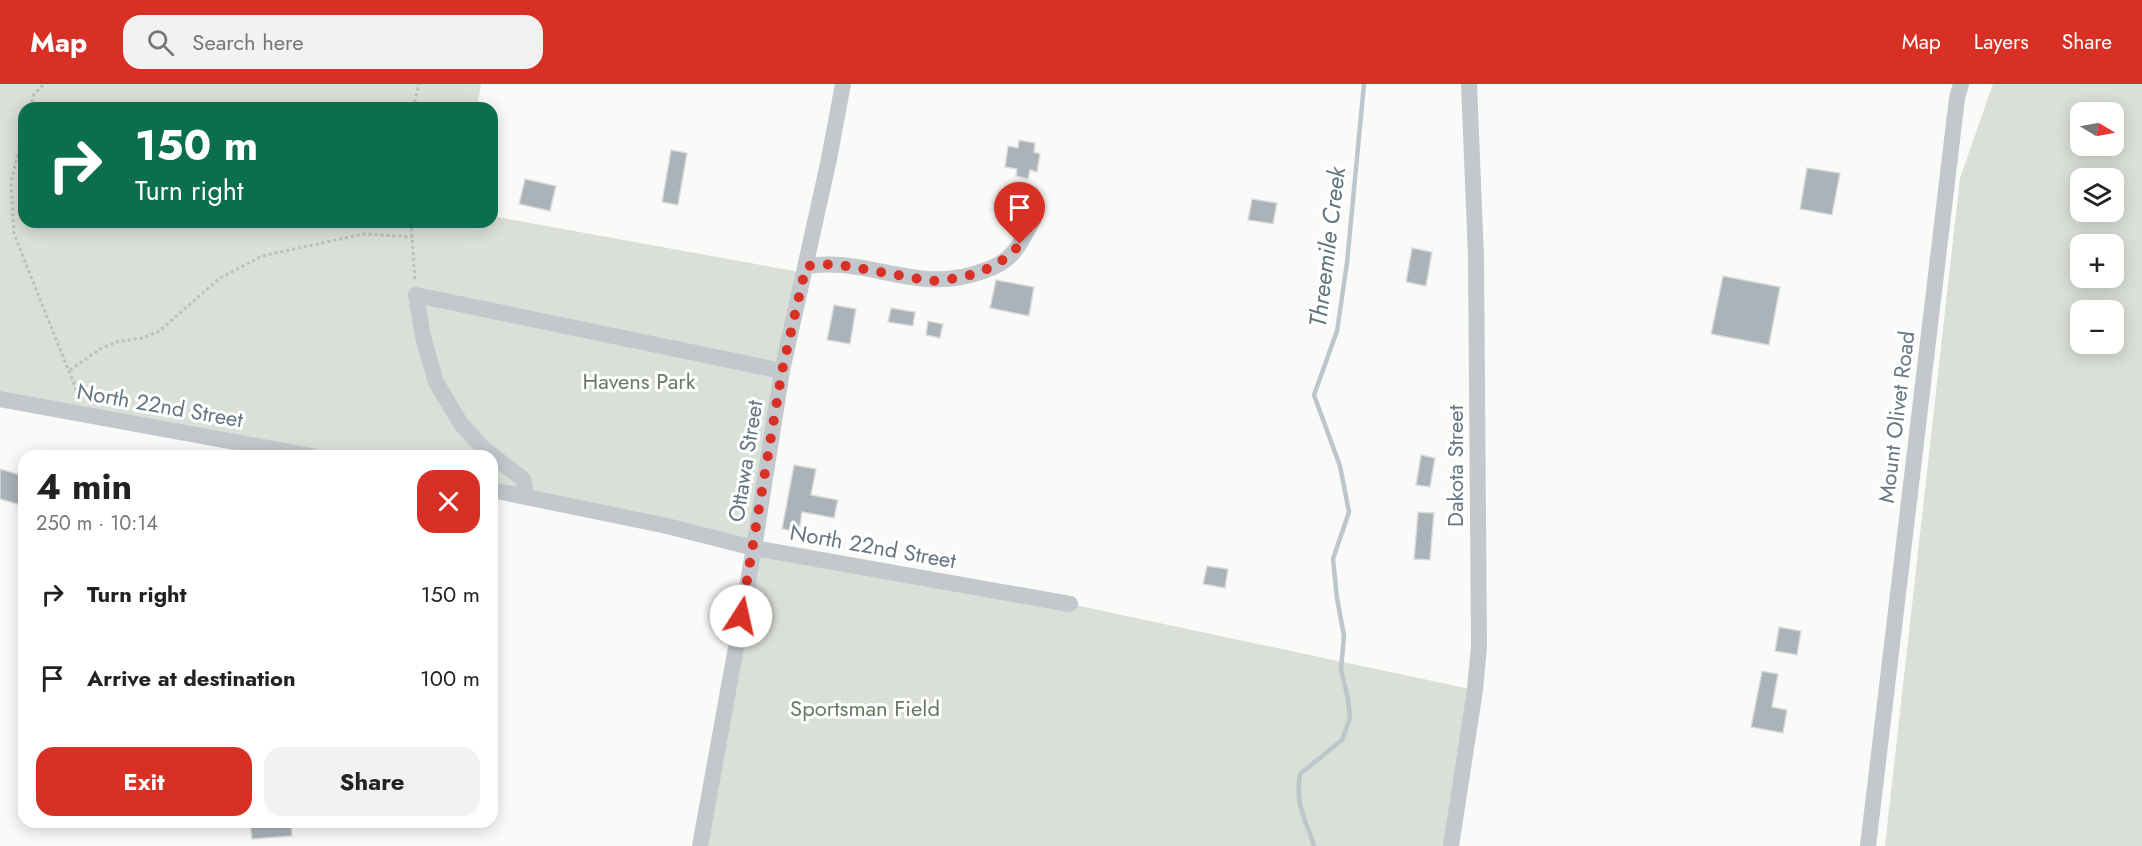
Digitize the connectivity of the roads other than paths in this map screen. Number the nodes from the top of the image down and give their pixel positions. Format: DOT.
graph roads {
  1 [pos="843,84"];
  2 [pos="1469,84"];
  3 [pos="1960,84"];
  4 [pos="1033,220"];
  5 [pos="806,266"];
  6 [pos="782,371"];
  7 [pos="0,399"];
  8 [pos="280,450"];
  9 [pos="485,450"];
  10 [pos="498,460"];
  11 [pos="498,491"];
  12 [pos="524,496"];
  13 [pos="754,548"];
  14 [pos="1070,604"];
  15 [pos="699,846"];
  16 [pos="1450,846"];
  17 [pos="1868,846"];
  1 -- 5 [label="street, Ottawa Street"];
  2 -- 16 [label="street, Dakota Street"];
  3 -- 17 [label="street, Mount Olivet Road"];
  4 -- 5 [label="street"];
  5 -- 6 [label="street, Ottawa Street"];
  6 -- 9 [label="street"];
  6 -- 13 [label="street, Ottawa Street"];
  7 -- 8 [label="street, North 22nd Street"];
  10 -- 12 [label="street"];
  11 -- 12 [label="street, North 22nd Street"];
  12 -- 13 [label="street, North 22nd Street"];
  13 -- 14 [label="street, North 22nd Street"];
  13 -- 15 [label="street, Ottawa Street"];
}
